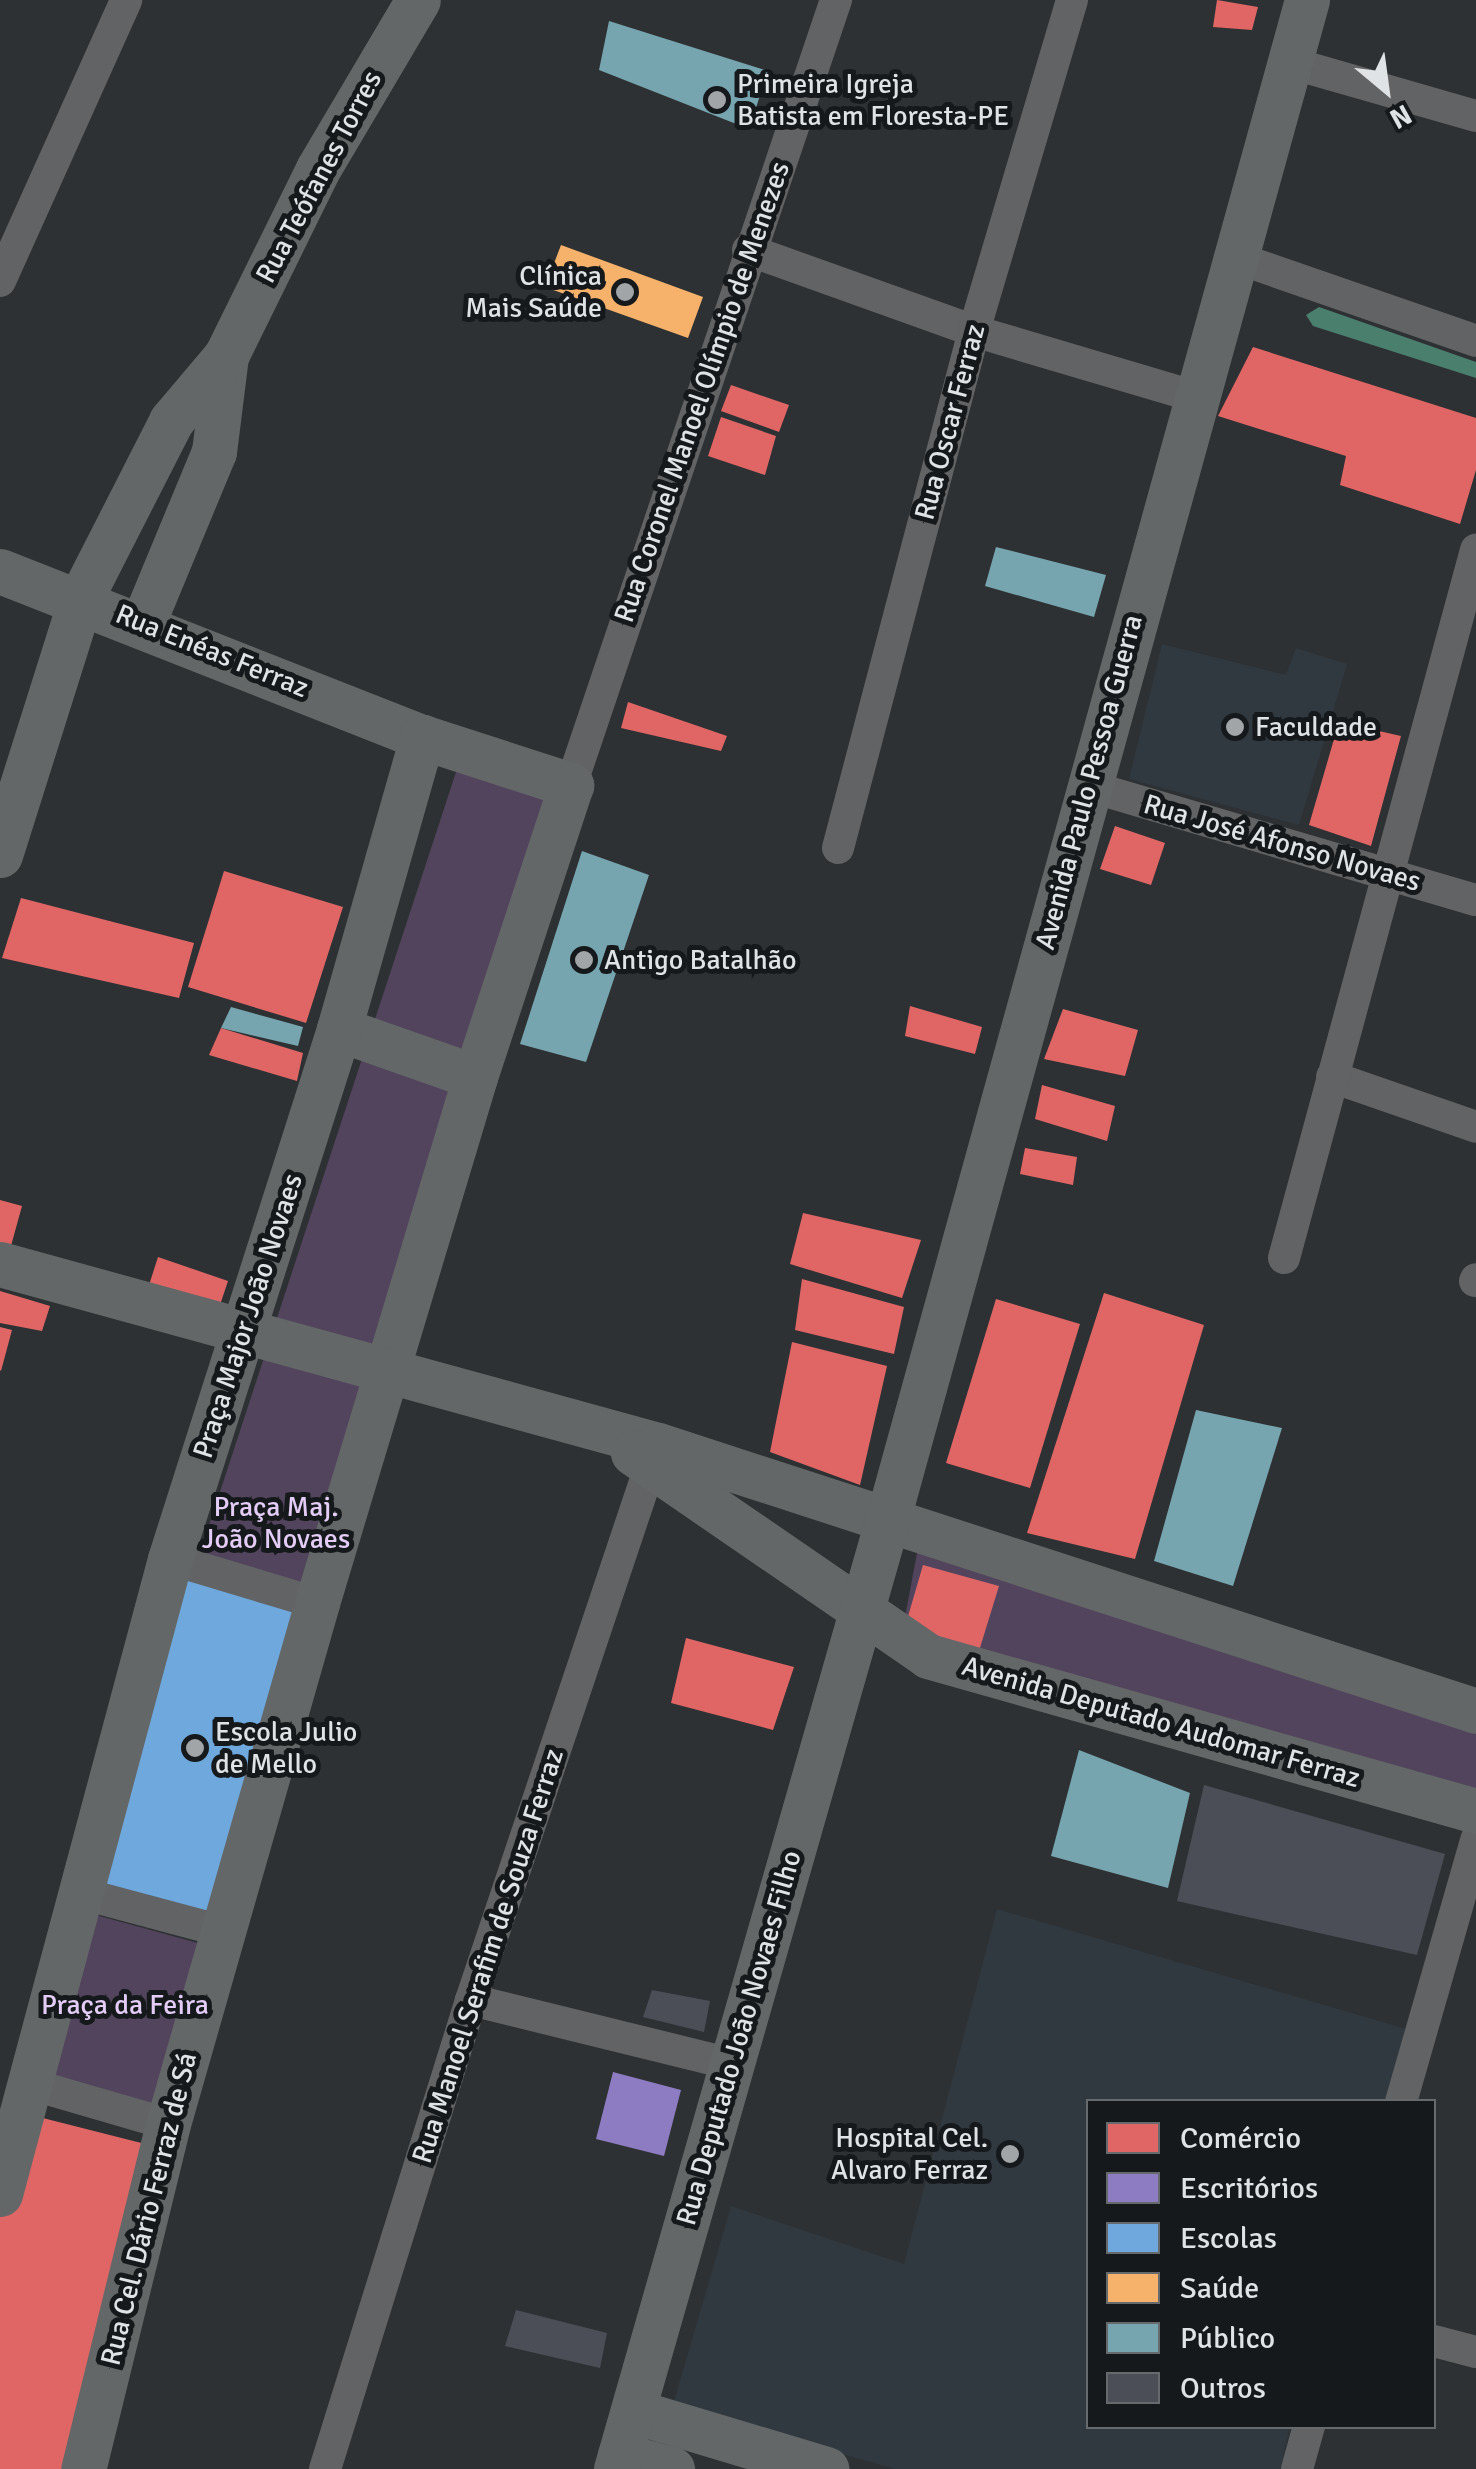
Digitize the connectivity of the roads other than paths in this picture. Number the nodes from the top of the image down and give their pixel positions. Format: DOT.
graph roads {
  1 [pos="126,0"];
  2 [pos="418,0"];
  3 [pos="836,0"];
  4 [pos="1072,0"];
  5 [pos="1307,0"];
  6 [pos="1290,64"];
  7 [pos="1476,116"];
  8 [pos="748,250"];
  9 [pos="1234,258"];
  10 [pos="0,280"];
  11 [pos="974,331"];
  12 [pos="1476,342"];
  13 [pos="226,356"];
  14 [pos="1193,396"];
  15 [pos="1476,550"];
  16 [pos="0,571"];
  17 [pos="81,598"];
  18 [pos="143,623"];
  19 [pos="422,736"];
  20 [pos="571,785"];
  21 [pos="1088,786"];
  22 [pos="838,848"];
  23 [pos="0,854"];
  24 [pos="1389,875"];
  25 [pos="1476,900"];
  26 [pos="339,1029"];
  27 [pos="475,1077"];
  28 [pos="1332,1078"];
  29 [pos="1476,1127"];
  30 [pos="1284,1258"];
  31 [pos="0,1264"];
  32 [pos="244,1329"];
  33 [pos="385,1374"];
  34 [pos="654,1454"];
  35 [pos="888,1518"];
  36 [pos="170,1559"];
  37 [pos="874,1564"];
  38 [pos="316,1603"];
  39 [pos="859,1607"];
  40 [pos="1476,1712"];
  41 [pos="1476,1810"];
  42 [pos="1476,1840"];
  43 [pos="80,1893"];
  44 [pos="222,1931"];
  45 [pos="471,2000"];
  46 [pos="732,2064"];
  47 [pos="30,2084"];
  48 [pos="1402,2099"];
  49 [pos="168,2124"];
  50 [pos="0,2194"];
  51 [pos="1436,2342"];
  52 [pos="1476,2352"];
  53 [pos="632,2411"];
  54 [pos="1308,2429"];
  55 [pos="618,2462"];
  56 [pos="82,2469"];
  57 [pos="325,2469"];
  58 [pos="672,2469"];
  59 [pos="826,2469"];
  60 [pos="1297,2469"];
  1 -- 10 [label="street"];
  2 -- 13 [label="street, Rua Teófanes Torres"];
  3 -- 8 [label="street, Rua Coronel Manoel Olímpio de Menezes"];
  4 -- 11 [label="street, Rua Oscar Ferraz"];
  5 -- 6 [label="street, Avenida Paulo Pessoa Guerra"];
  6 -- 7 [label="street"];
  6 -- 9 [label="street, Avenida Paulo Pessoa Guerra"];
  8 -- 11 [label="street"];
  8 -- 20 [label="street, Rua Coronel Manoel Olímpio de Menezes"];
  9 -- 12 [label="street"];
  9 -- 14 [label="street, Avenida Paulo Pessoa Guerra"];
  11 -- 14 [label="street"];
  11 -- 22 [label="street, Rua Oscar Ferraz"];
  13 -- 17 [label="street"];
  13 -- 18 [label="street"];
  14 -- 21 [label="street, Avenida Paulo Pessoa Guerra"];
  15 -- 24 [label="street"];
  16 -- 17 [label="street, Rua Enéas Ferraz"];
  17 -- 18 [label="street, Rua Enéas Ferraz"];
  17 -- 23 [label="street"];
  18 -- 19 [label="street, Rua Enéas Ferraz"];
  19 -- 20 [label="street, Rua Enéas Ferraz"];
  19 -- 26 [label="street, Praça Major João Novaes"];
  20 -- 27 [label="street"];
  21 -- 24 [label="street, Rua José Afonso Novaes"];
  21 -- 35 [label="street, Avenida Paulo Pessoa Guerra"];
  24 -- 25 [label="street, Rua José Afonso Novaes"];
  24 -- 28 [label="street"];
  26 -- 27 [label="street"];
  26 -- 32 [label="street, Praça Major João Novaes"];
  27 -- 33 [label="street"];
  28 -- 29 [label="street"];
  28 -- 30 [label="street"];
  31 -- 32 [label="street"];
  32 -- 33 [label="street"];
  32 -- 36 [label="street, Praça Major João Novaes"];
  33 -- 34 [label="street"];
  33 -- 38 [label="street"];
  34 -- 35 [label="street"];
  34 -- 39 [label="street, Avenida Deputado Audomar Ferraz"];
  34 -- 45 [label="street, Rua Manoel Serafim de Souza Ferraz"];
  35 -- 37 [label="street, Avenida Paulo Pessoa Guerra"];
  35 -- 40 [label="street"];
  36 -- 38 [label="street"];
  36 -- 43 [label="street"];
  37 -- 39 [label="street, Rua Deputado João Novaes Filho"];
  38 -- 44 [label="street, Rua Cel. Dário Ferraz de Sá"];
  39 -- 41 [label="street, Avenida Deputado Audomar Ferraz"];
  39 -- 46 [label="street, Rua Deputado João Novaes Filho"];
  42 -- 48 [label="street"];
  43 -- 44 [label="street"];
  43 -- 47 [label="street"];
  44 -- 49 [label="street, Rua Cel. Dário Ferraz de Sá"];
  45 -- 46 [label="street"];
  45 -- 57 [label="street, Rua Manoel Serafim de Souza Ferraz"];
  46 -- 53 [label="street, Rua Deputado João Novaes Filho"];
  47 -- 49 [label="street"];
  47 -- 50 [label="street"];
  49 -- 56 [label="street, Rua Cel. Dário Ferraz de Sá"];
  51 -- 52 [label="street"];
  53 -- 55 [label="street, Rua Deputado João Novaes Filho"];
  53 -- 59 [label="street"];
  54 -- 60 [label="street"];
  55 -- 58 [label="street"];
}
